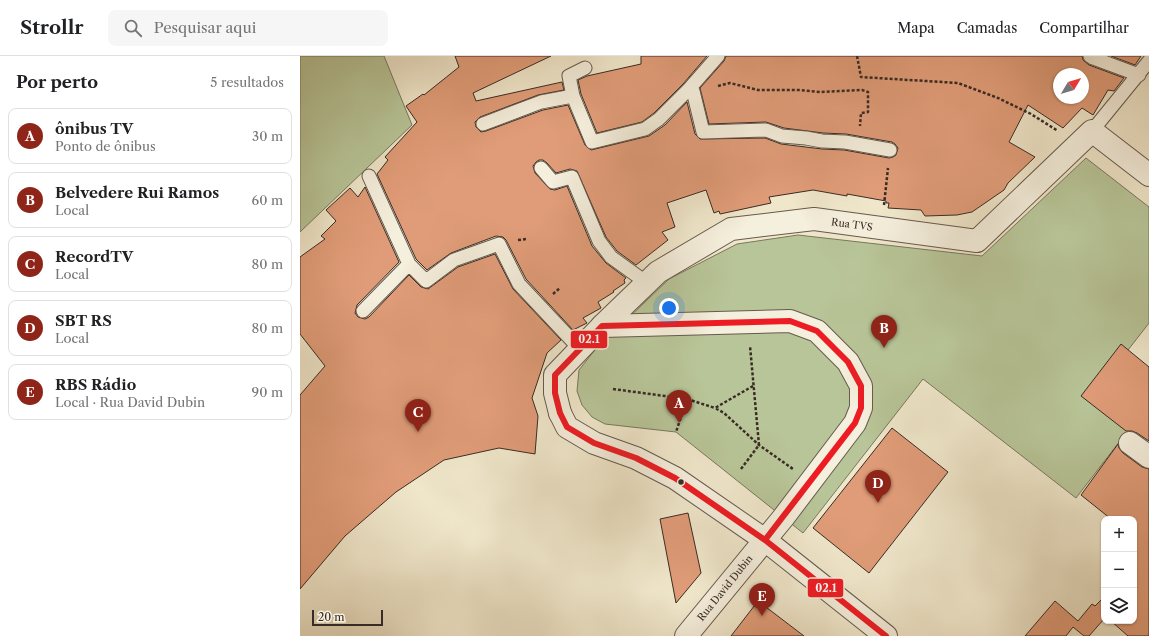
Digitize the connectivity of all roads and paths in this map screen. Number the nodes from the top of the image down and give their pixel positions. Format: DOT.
graph roads {
  1 [pos="718,56"];
  2 [pos="857,56"];
  3 [pos="1090,56"];
  4 [pos="1149,60"];
  5 [pos="585,68"];
  6 [pos="1139,75"];
  7 [pos="691,90"];
  8 [pos="572,96"];
  9 [pos="483,124"];
  10 [pos="1086,138"];
  11 [pos="860,145"];
  12 [pos="890,150"];
  13 [pos="541,168"];
  14 [pos="1149,175"];
  15 [pos="369,176"];
  16 [pos="880,228"];
  17 [pos="409,264"];
  18 [pos="647,283"];
  19 [pos="363,311"];
  20 [pos="602,326"];
  21 [pos="750,346"];
  22 [pos="580,349"];
  23 [pos="753,386"];
  24 [pos="613,389"];
  25 [pos="687,399"];
  26 [pos="715,408"];
  27 [pos="676,432"];
  28 [pos="1130,443"];
  29 [pos="759,445"];
  30 [pos="1149,457"];
  31 [pos="742,469"];
  32 [pos="795,470"];
  33 [pos="764,540"];
  34 [pos="686,636"];
  35 [pos="886,636"];
  1 -- 7 [label="lane"];
  2 -- 10 [label="path"];
  3 -- 6 [label="lane"];
  4 -- 6 [label="lane"];
  5 -- 8 [label="lane"];
  6 -- 10 [label="lane"];
  7 -- 8 [label="lane"];
  7 -- 11 [label="lane"];
  7 -- 11 [label="path"];
  8 -- 9 [label="lane"];
  10 -- 14 [label="street"];
  10 -- 16 [label="street, Rua TVS"];
  11 -- 12 [label="lane"];
  12 -- 16 [label="path"];
  13 -- 18 [label="lane"];
  15 -- 17 [label="lane"];
  16 -- 18 [label="street, Rua TVS"];
  17 -- 19 [label="lane"];
  17 -- 22 [label="lane"];
  18 -- 20 [label="street, Rua TVS"];
  20 -- 22 [label="street, Rua TVS"];
  20 -- 33 [label="street, Rua David Dubin"];
  21 -- 23 [label="path"];
  22 -- 33 [label="street, Rua TVS"];
  23 -- 26 [label="path"];
  23 -- 29 [label="path"];
  24 -- 25 [label="path"];
  25 -- 26 [label="path"];
  25 -- 27 [label="path"];
  26 -- 29 [label="path"];
  28 -- 30 [label="street"];
  29 -- 31 [label="path"];
  29 -- 32 [label="path"];
  33 -- 34 [label="street, Rua David Dubin"];
  33 -- 35 [label="street"];
}
